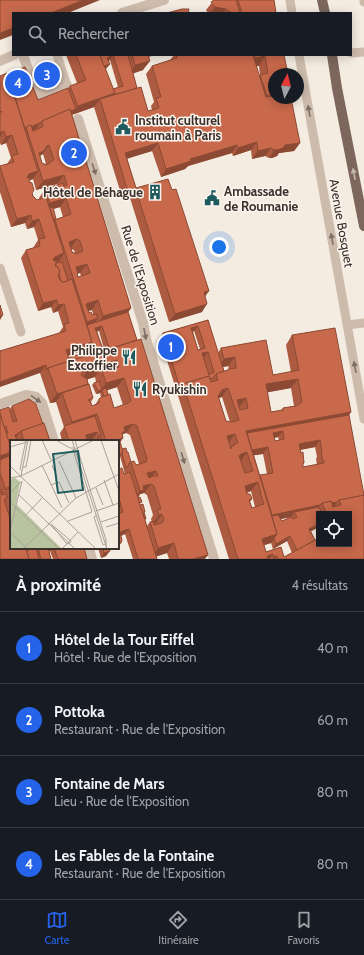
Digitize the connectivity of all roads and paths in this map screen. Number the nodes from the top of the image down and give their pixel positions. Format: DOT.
graph roads {
  1 [pos="164,0"];
  2 [pos="290,0"];
  3 [pos="322,0"];
  4 [pos="125,12"];
  5 [pos="292,12"];
  6 [pos="325,12"];
  7 [pos="364,52"];
  8 [pos="352,53"];
  9 [pos="12,56"];
  10 [pos="22,56"];
  11 [pos="57,56"];
  12 [pos="300,56"];
  13 [pos="332,56"];
  14 [pos="0,61"];
  15 [pos="68,89"];
  16 [pos="77,116"];
  17 [pos="364,226"];
  18 [pos="0,268"];
  19 [pos="364,323"];
  20 [pos="347,325"];
  21 [pos="21,332"];
  22 [pos="0,404"];
  23 [pos="364,419"];
  24 [pos="54,440"];
  25 [pos="89,549"];
  26 [pos="92,559"];
  27 [pos="214,559"];
  1 -- 4 [label="street"];
  2 -- 5 [label="lane"];
  3 -- 6 [label="main road"];
  7 -- 8 [label="lane"];
  9 -- 14 [label="street"];
  10 -- 15 [label="street"];
  11 -- 15 [label="lane"];
  20 -- 12 [label="lane, Avenue Bosquet, one-way"];
  17 -- 13 [label="main road, Avenue Bosquet, one-way"];
  16 -- 27 [label="street, Rue de l'Exposition, one-way"];
  18 -- 21 [label="lane"];
  19 -- 20 [label="lane"];
  23 -- 20 [label="lane, Avenue Bosquet, one-way"];
  22 -- 24 [label="street, one-way"];
  25 -- 26 [label="street"];
}
